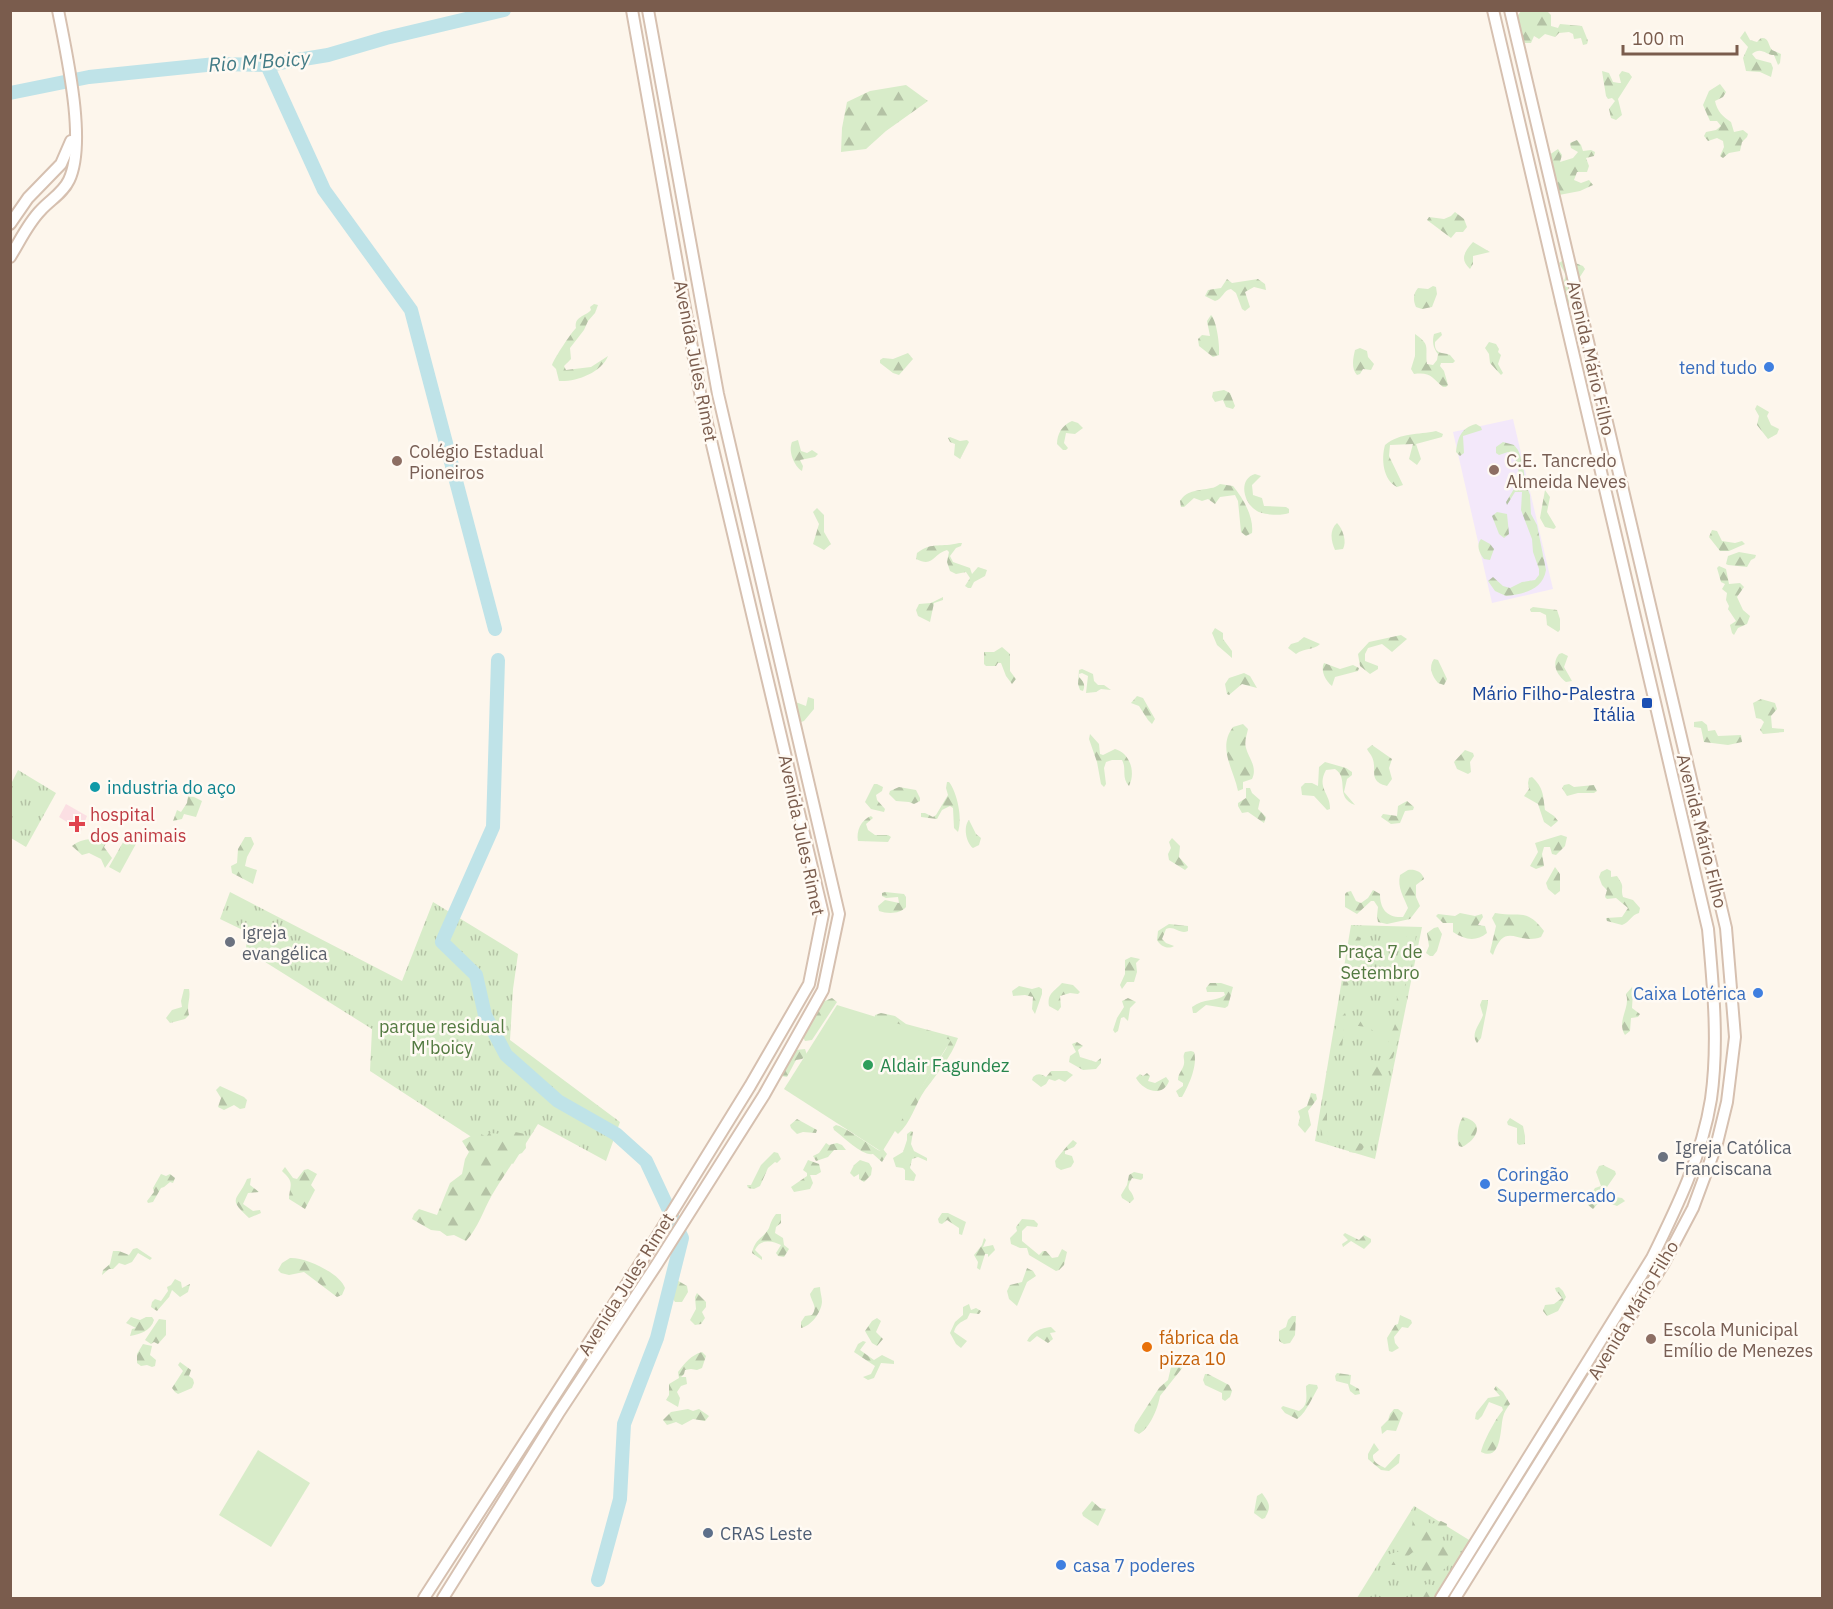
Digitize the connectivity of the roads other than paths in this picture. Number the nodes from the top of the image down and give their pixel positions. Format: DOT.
graph roads {
  1 [pos="58,10"];
  2 [pos="632,10"];
  3 [pos="648,10"];
  4 [pos="1493,10"];
  5 [pos="1510,10"];
  6 [pos="75,120"];
  7 [pos="52,174"];
  8 [pos="69,180"];
  9 [pos="28,198"];
  10 [pos="41,210"];
  11 [pos="10,224"];
  12 [pos="10,257"];
  13 [pos="424,1599"];
  14 [pos="443,1599"];
  15 [pos="1441,1599"];
  16 [pos="1455,1599"];
  1 -- 6 [label="main road"];
  2 -- 13 [label="main road, Avenida Jules Rimet"];
  3 -- 14 [label="main road, Avenida Jules Rimet"];
  4 -- 15 [label="main road, Avenida Mário Filho"];
  5 -- 16 [label="main road, Avenida Mário Filho"];
  6 -- 7 [label="main road"];
  6 -- 8 [label="main road"];
  7 -- 8 [label="main road"];
  7 -- 9 [label="main road"];
  8 -- 10 [label="main road"];
  9 -- 10 [label="main road"];
  9 -- 11 [label="main road"];
  10 -- 12 [label="main road"];
}
